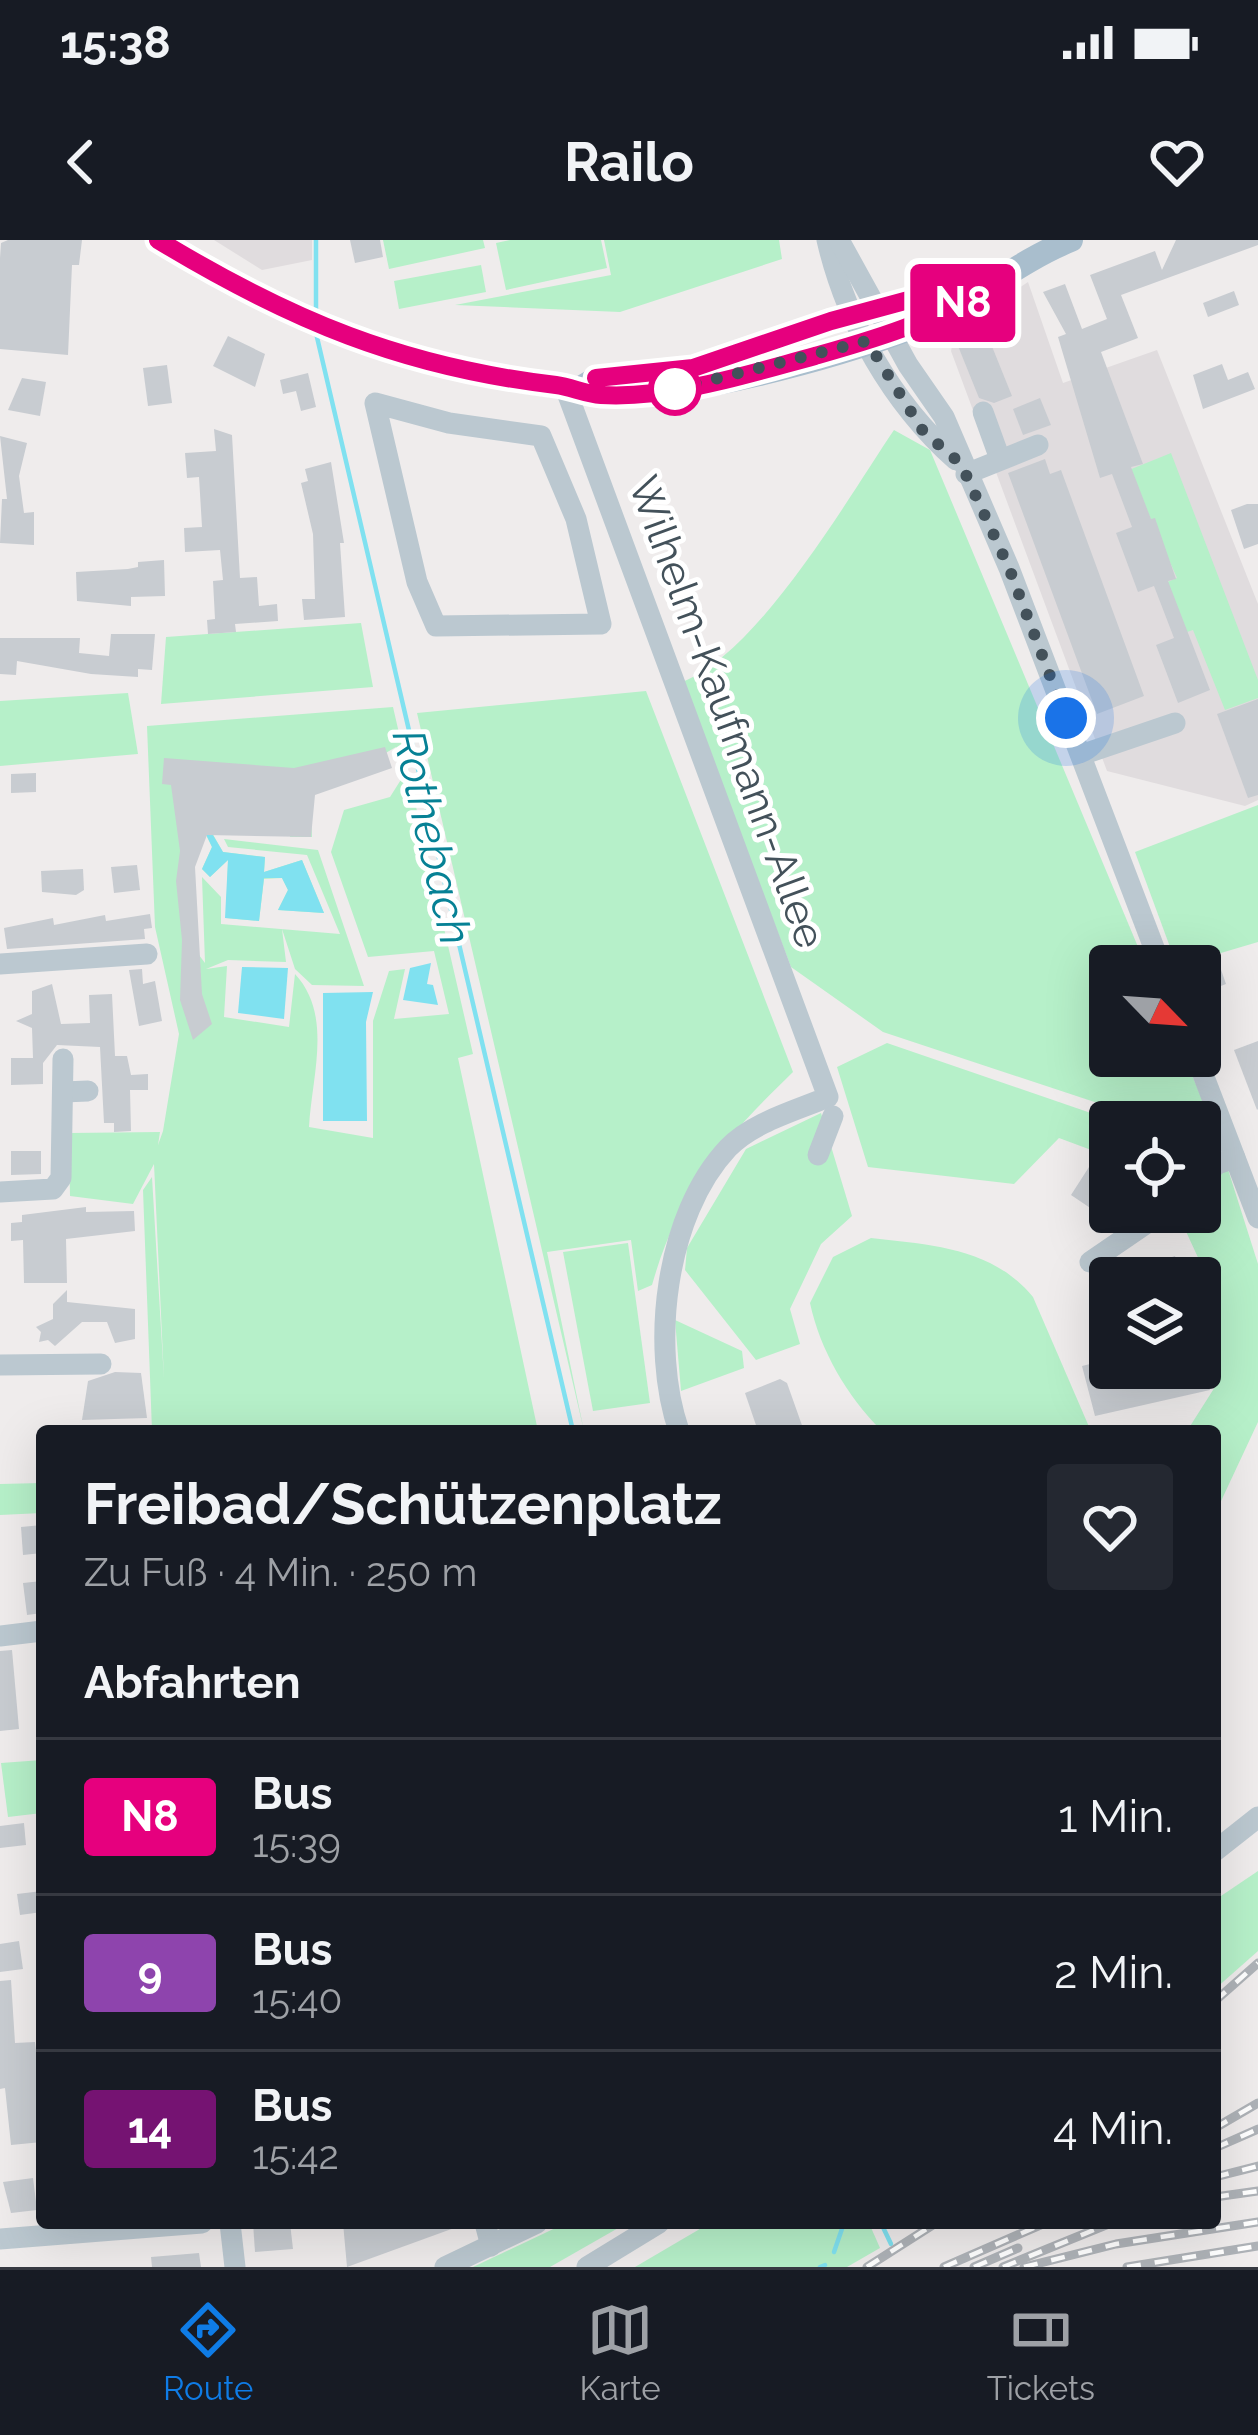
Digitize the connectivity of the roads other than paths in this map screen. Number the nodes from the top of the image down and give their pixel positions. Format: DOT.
graph roads {
  1 [pos="158,240"];
  2 [pos="826,240"];
  3 [pos="839,240"];
  4 [pos="1071,240"];
  5 [pos="997,276"];
  6 [pos="864,312"];
  7 [pos="878,338"];
  8 [pos="572,388"];
  9 [pos="983,412"];
  10 [pos="1038,445"];
  11 [pos="1000,459"];
  12 [pos="963,469"];
  13 [pos="611,507"];
  14 [pos="576,519"];
  15 [pos="1175,723"];
  16 [pos="1081,755"];
  17 [pos="1153,945"];
  18 [pos="147,954"];
  19 [pos="0,964"];
  20 [pos="63,1059"];
  21 [pos="1204,1077"];
  22 [pos="88,1091"];
  23 [pos="63,1092"];
  24 [pos="833,1116"];
  25 [pos="818,1155"];
  26 [pos="1235,1158"];
  27 [pos="1221,1163"];
  28 [pos="0,1192"];
  29 [pos="1258,1218"];
  30 [pos="1132,1233"];
  31 [pos="1097,1257"];
  32 [pos="101,1364"];
  33 [pos="0,1365"];
  34 [pos="678,1425"];
  35 [pos="36,1632"];
  36 [pos="0,1636"];
  37 [pos="1258,1817"];
  38 [pos="1221,1846"];
  39 [pos="126,2229"];
  40 [pos="231,2229"];
  41 [pos="487,2229"];
  42 [pos="525,2229"];
  43 [pos="649,2229"];
  44 [pos="0,2239"];
  45 [pos="491,2246"];
  46 [pos="235,2267"];
  47 [pos="445,2267"];
  48 [pos="586,2267"];
  1 -- 8 [label="main road"];
  2 -- 6 [label="street"];
  3 -- 6 [label="street"];
  4 -- 5 [label="main road"];
  5 -- 6 [label="main road"];
  5 -- 7 [label="main road"];
  6 -- 7 [label="street"];
  6 -- 8 [label="main road"];
  7 -- 8 [label="main road"];
  7 -- 12 [label="street"];
  8 -- 13 [label="street, Wilhelm-Kaufmann-Allee"];
  9 -- 11 [label="street"];
  10 -- 11 [label="street"];
  11 -- 12 [label="street"];
  12 -- 16 [label="street"];
  13 -- 14 [label="street"];
  13 -- 34 [label="street, Wilhelm-Kaufmann-Allee"];
  14 -- 14 [label="street"];
  15 -- 16 [label="street"];
  16 -- 17 [label="street"];
  18 -- 19 [label="street"];
  20 -- 23 [label="street"];
  21 -- 26 [label="street"];
  22 -- 23 [label="street"];
  23 -- 28 [label="street"];
  24 -- 25 [label="street"];
  26 -- 27 [label="street"];
  26 -- 29 [label="street"];
  30 -- 31 [label="street"];
  32 -- 33 [label="street"];
  35 -- 36 [label="street"];
  37 -- 38 [label="street"];
  39 -- 44 [label="street"];
  40 -- 46 [label="street"];
  41 -- 45 [label="street"];
  42 -- 45 [label="street"];
  43 -- 48 [label="street"];
  45 -- 47 [label="street"];
}
